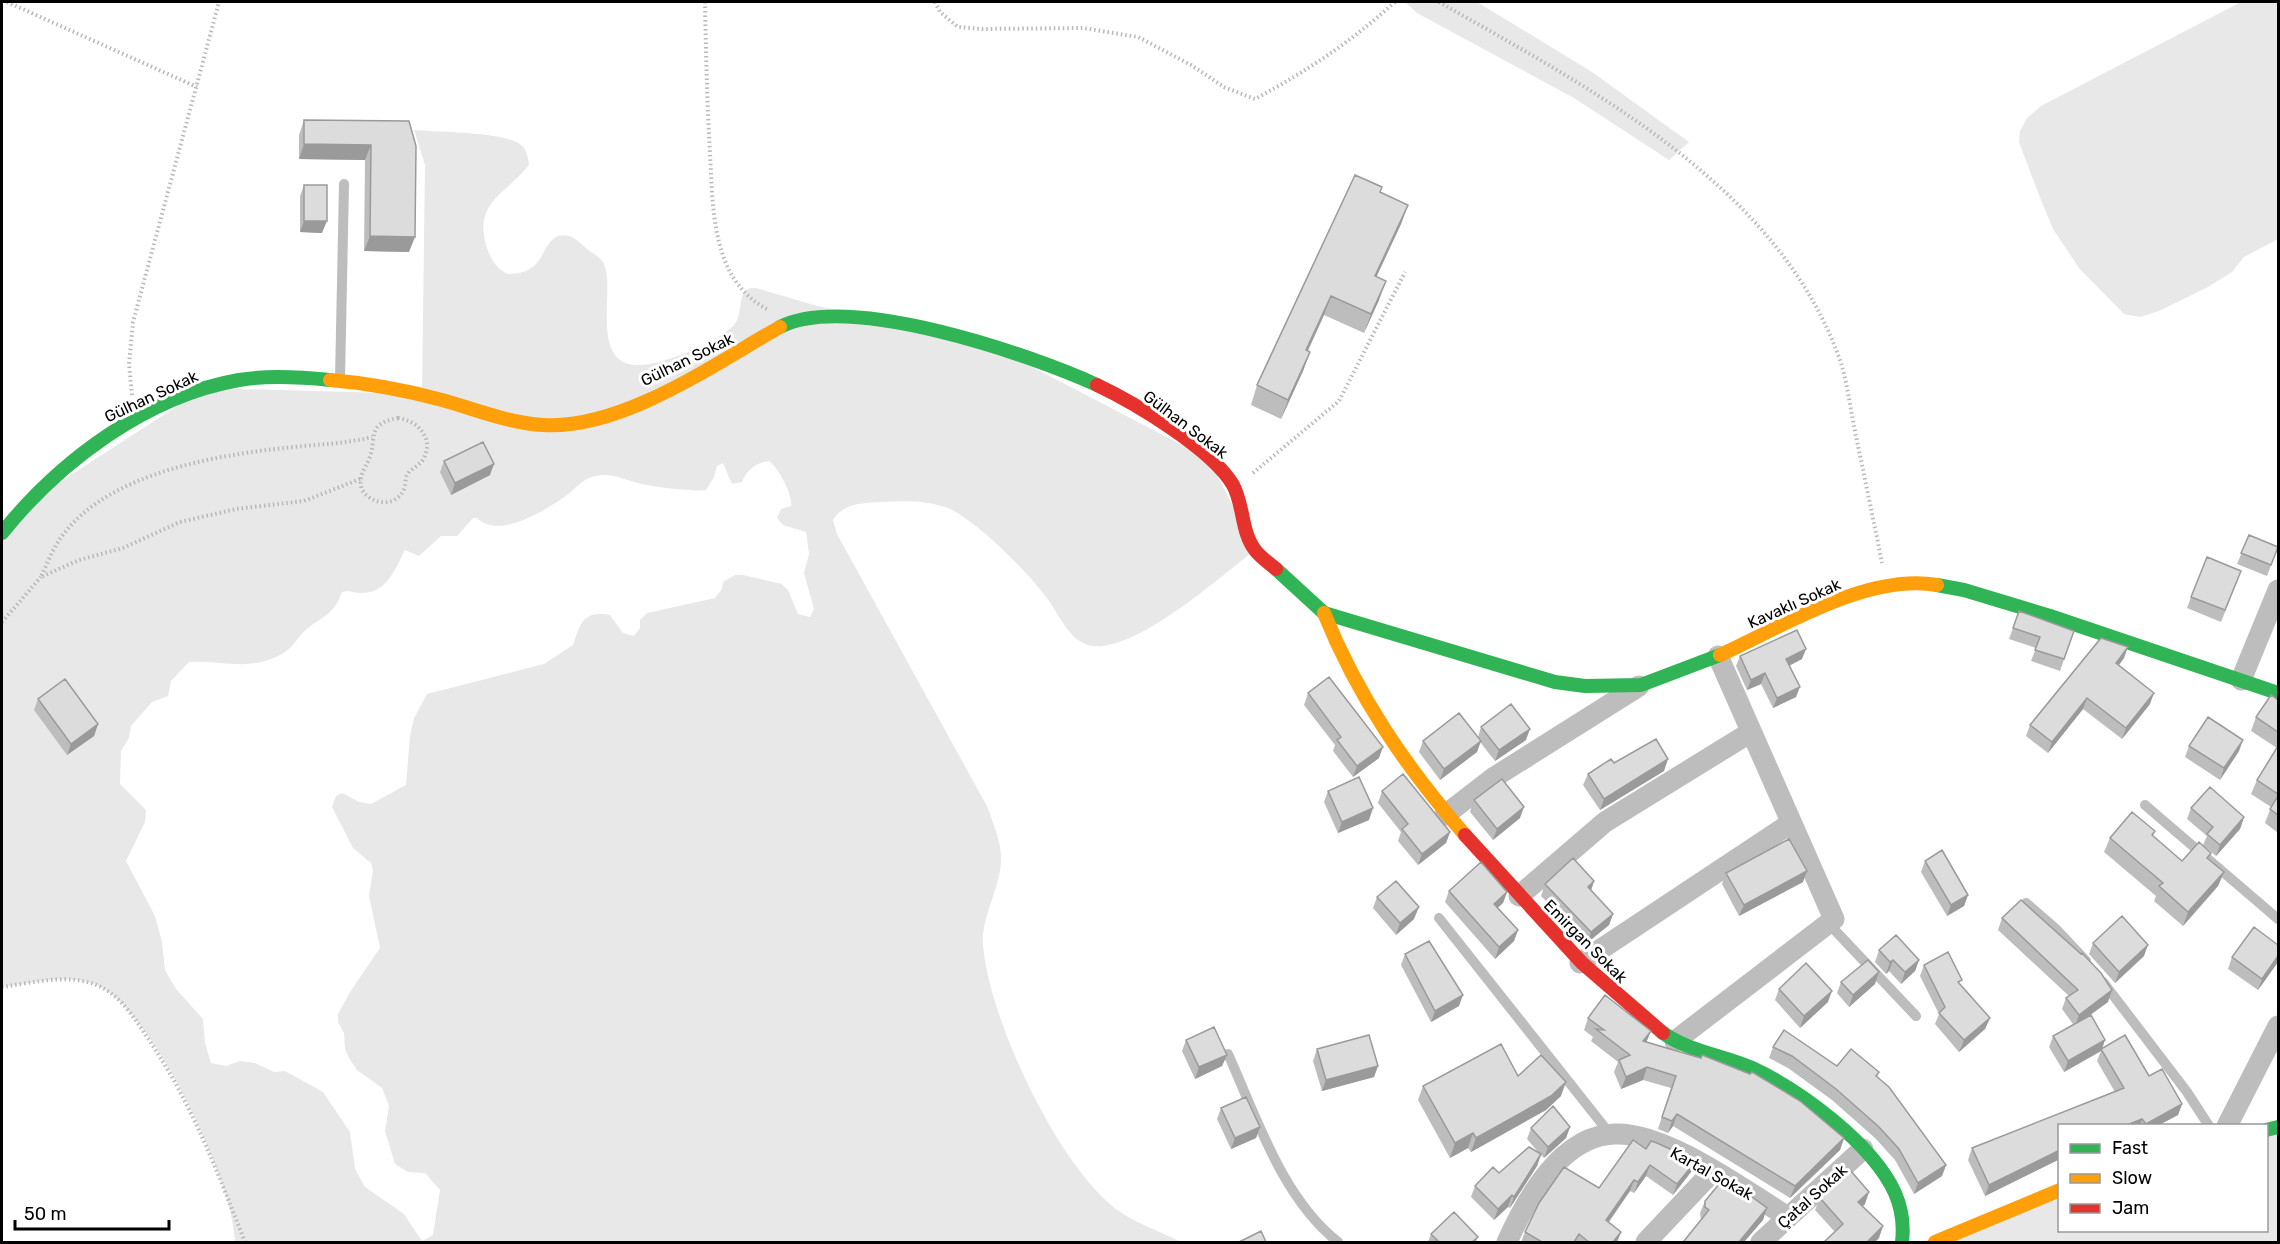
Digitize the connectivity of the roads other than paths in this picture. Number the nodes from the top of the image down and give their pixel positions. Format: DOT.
graph roads {
  1 [pos="344,184"];
  2 [pos="340,382"];
  3 [pos="2,533"];
  4 [pos="2278,590"];
  5 [pos="1323,614"];
  6 [pos="1718,656"];
  7 [pos="2241,680"];
  8 [pos="1641,685"];
  9 [pos="2278,693"];
  10 [pos="1751,732"];
  11 [pos="2145,805"];
  12 [pos="1445,815"];
  13 [pos="1791,823"];
  14 [pos="1519,896"];
  15 [pos="2026,903"];
  16 [pos="1439,918"];
  17 [pos="2278,918"];
  18 [pos="1828,924"];
  19 [pos="1580,963"];
  20 [pos="1916,1016"];
  21 [pos="2278,1026"];
  22 [pos="1675,1041"];
  23 [pos="1228,1054"];
  24 [pos="2208,1124"];
  25 [pos="2228,1124"];
  26 [pos="1610,1134"];
  27 [pos="1863,1149"];
  28 [pos="1713,1171"];
  29 [pos="2058,1191"];
  30 [pos="1788,1217"];
  31 [pos="1338,1242"];
  32 [pos="1507,1242"];
  33 [pos="1646,1242"];
  34 [pos="1761,1242"];
  35 [pos="1902,1242"];
  36 [pos="1935,1242"];
  1 -- 2 [label="lane"];
  2 -- 3 [label="street, Gülhan Sokak"];
  2 -- 5 [label="street, Gülhan Sokak"];
  4 -- 7 [label="street"];
  5 -- 8 [label="street, Kavaklı Sokak"];
  5 -- 12 [label="street, Emirgan Sokak"];
  6 -- 7 [label="street, Kavaklı Sokak"];
  6 -- 8 [label="street, Kavaklı Sokak"];
  6 -- 10 [label="street"];
  7 -- 9 [label="street, Kavaklı Sokak"];
  8 -- 12 [label="street"];
  10 -- 13 [label="street"];
  10 -- 14 [label="street"];
  11 -- 17 [label="lane"];
  12 -- 14 [label="street, Emirgan Sokak"];
  13 -- 18 [label="street"];
  13 -- 19 [label="street"];
  14 -- 19 [label="street, Emirgan Sokak"];
  15 -- 24 [label="lane"];
  16 -- 26 [label="lane"];
  18 -- 20 [label="lane"];
  18 -- 22 [label="street"];
  19 -- 22 [label="street, Emirgan Sokak"];
  21 -- 25 [label="street"];
  22 -- 27 [label="street, Emirgan Sokak"];
  23 -- 31 [label="lane"];
  26 -- 28 [label="street, Kartal Sokak"];
  26 -- 32 [label="street, Kartal Sokak"];
  27 -- 30 [label="street, Çatal Sokak"];
  27 -- 35 [label="street, Emirgan Sokak"];
  28 -- 30 [label="street, Kartal Sokak"];
  28 -- 33 [label="street"];
  29 -- 36 [label="street"];
  30 -- 34 [label="street, Çatal Sokak"];
}
